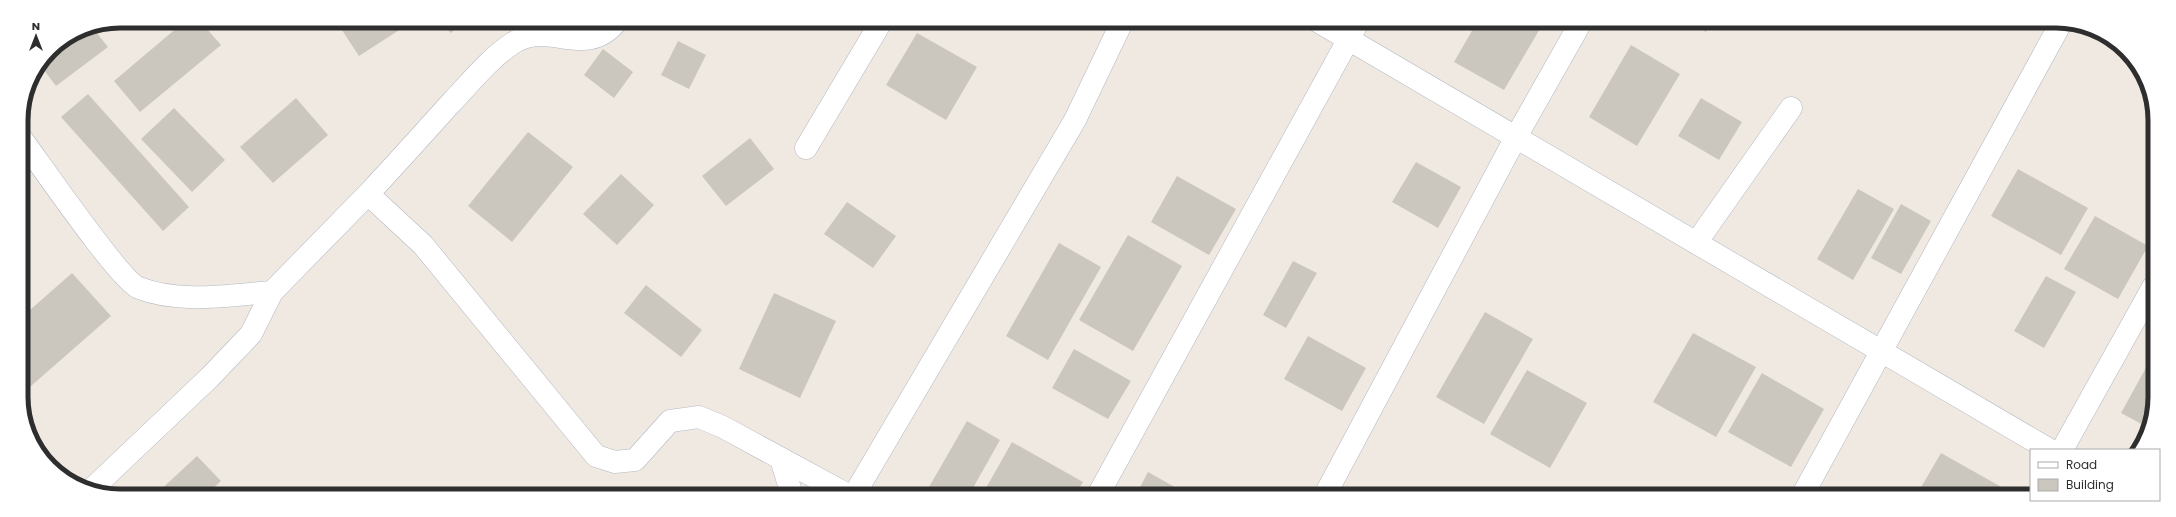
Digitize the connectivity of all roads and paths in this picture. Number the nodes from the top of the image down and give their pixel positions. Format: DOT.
graph roads {
  1 [pos="612,28"];
  2 [pos="877,28"];
  3 [pos="1119,28"];
  4 [pos="1342,28"];
  5 [pos="1578,28"];
  6 [pos="2058,28"];
  7 [pos="1353,31"];
  8 [pos="1791,108"];
  9 [pos="1516,138"];
  10 [pos="28,147"];
  11 [pos="806,148"];
  12 [pos="368,194"];
  13 [pos="1696,243"];
  14 [pos="272,292"];
  15 [pos="2148,296"];
  16 [pos="1882,351"];
  17 [pos="2048,449"];
  18 [pos="2063,449"];
  19 [pos="781,459"];
  20 [pos="96,485"];
  21 [pos="790,489"];
  22 [pos="837,489"];
  23 [pos="858,489"];
  24 [pos="1101,489"];
  25 [pos="1328,489"];
  26 [pos="1806,489"];
  1 -- 12 [label="street"];
  2 -- 11 [label="street"];
  3 -- 23 [label="street"];
  4 -- 7 [label="street"];
  5 -- 9 [label="street"];
  6 -- 16 [label="street"];
  7 -- 9 [label="street"];
  7 -- 24 [label="street"];
  8 -- 13 [label="street"];
  9 -- 13 [label="street"];
  9 -- 25 [label="street"];
  10 -- 14 [label="street"];
  12 -- 14 [label="street"];
  12 -- 19 [label="street"];
  13 -- 16 [label="street"];
  14 -- 20 [label="street"];
  15 -- 18 [label="street"];
  16 -- 17 [label="street"];
  16 -- 26 [label="street"];
  19 -- 21 [label="street"];
  19 -- 22 [label="street"];
}
